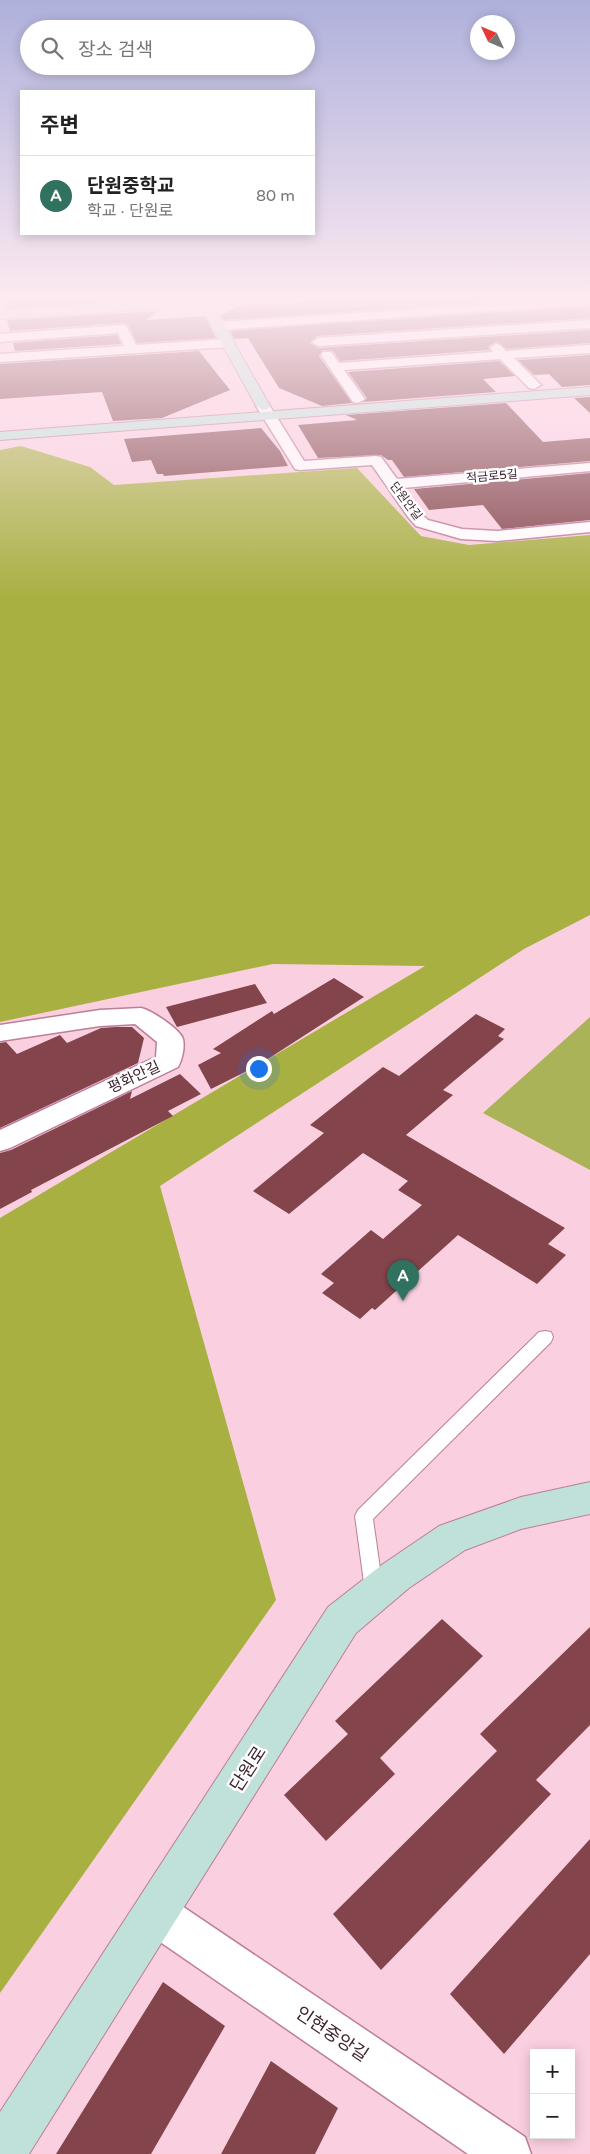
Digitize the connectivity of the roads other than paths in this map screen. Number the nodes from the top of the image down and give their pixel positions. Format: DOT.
graph roads {
  1 [pos="260,398"];
  2 [pos="377,398"];
  3 [pos="479,398"];
  4 [pos="358,399"];
  5 [pos="267,410"];
  6 [pos="0,425"];
  7 [pos="0,436"];
  8 [pos="590,467"];
  9 [pos="394,484"];
  10 [pos="590,527"];
  11 [pos="0,1033"];
  12 [pos="0,1141"];
  13 [pos="545,1337"];
  14 [pos="587,1502"];
  15 [pos="375,1593"];
  16 [pos="155,1913"];
  17 [pos="1,2154"];
  18 [pos="508,2154"];
  1 -- 5 [label="main road"];
  2 -- 4 [label="main road"];
  3 -- 5 [label="main road"];
  4 -- 5 [label="main road"];
  5 -- 6 [label="main road"];
  5 -- 7 [label="main road"];
  5 -- 9 [label="street, 단원안길"];
  8 -- 9 [label="street, 적금로5길"];
  9 -- 10 [label="street, 단원안길"];
  11 -- 12 [label="street, 평화안길"];
  13 -- 15 [label="lane"];
  14 -- 15 [label="main road, 단원로"];
  15 -- 16 [label="main road, 단원로"];
  16 -- 17 [label="main road, 단원로"];
  16 -- 18 [label="street, 인현중앙길"];
}
